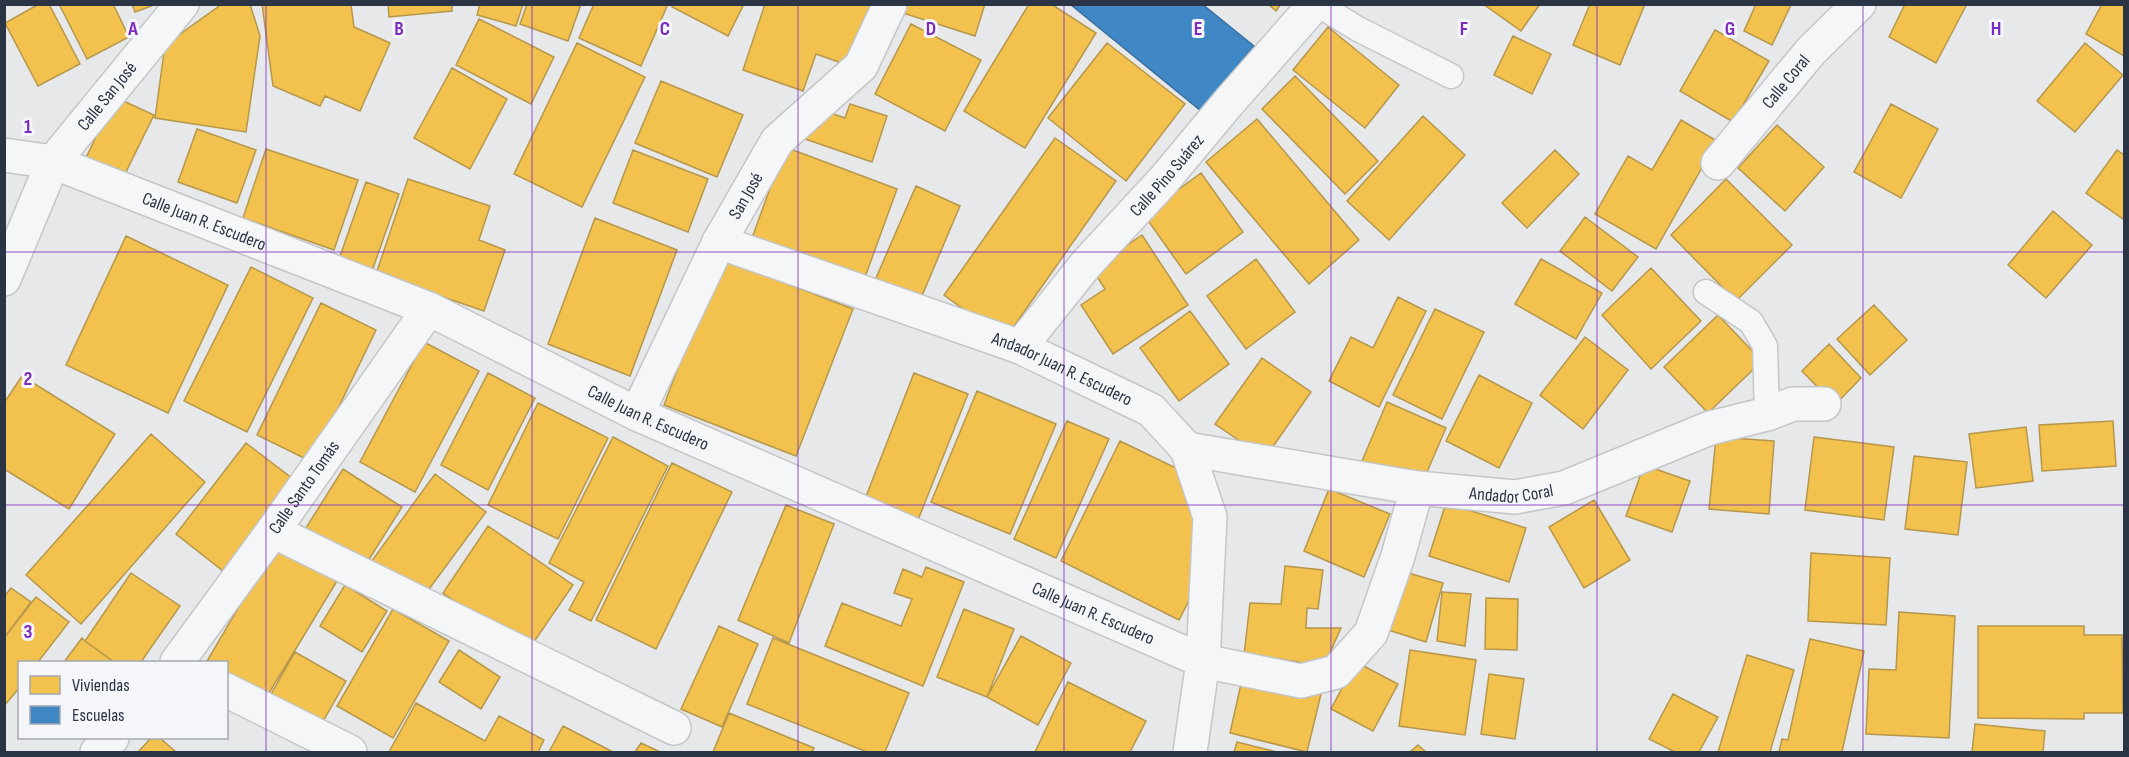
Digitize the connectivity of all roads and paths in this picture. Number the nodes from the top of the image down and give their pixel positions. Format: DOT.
graph roads {
  1 [pos="182,4"];
  2 [pos="890,4"];
  3 [pos="1316,4"];
  4 [pos="1859,4"];
  5 [pos="1451,76"];
  6 [pos="4,155"];
  7 [pos="53,162"];
  8 [pos="1718,163"];
  9 [pos="719,242"];
  10 [pos="4,279"];
  11 [pos="1706,292"];
  12 [pos="429,309"];
  13 [pos="1020,347"];
  14 [pos="1824,404"];
  15 [pos="637,414"];
  16 [pos="1767,414"];
  17 [pos="1187,448"];
  18 [pos="1417,488"];
  19 [pos="273,531"];
  20 [pos="178,661"];
  21 [pos="1203,661"];
  22 [pos="228,691"];
  23 [pos="674,728"];
  24 [pos="111,739"];
  25 [pos="97,753"];
  26 [pos="350,753"];
  27 [pos="1190,753"];
  1 -- 7 [label="street, Calle San José"];
  2 -- 9 [label="street, San José"];
  3 -- 5 [label="lane"];
  3 -- 13 [label="street, Calle Pino Suárez"];
  4 -- 8 [label="street, Calle Coral"];
  6 -- 7 [label="street, Calle Juan R. Escudero"];
  7 -- 10 [label="street, Calle San José"];
  7 -- 12 [label="street, Calle Juan R. Escudero"];
  9 -- 13 [label="street, Andador Juan R. Escudero"];
  9 -- 15 [label="street, San José"];
  11 -- 16 [label="lane"];
  12 -- 15 [label="street, Calle Juan R. Escudero"];
  12 -- 19 [label="street, Calle Santo Tomás"];
  13 -- 17 [label="street, Andador Juan R. Escudero"];
  14 -- 16 [label="street, Andador Coral"];
  15 -- 21 [label="street, Calle Juan R. Escudero"];
  16 -- 18 [label="street, Andador Coral"];
  17 -- 18 [label="street, Andador Coral"];
  17 -- 21 [label="street, Andador Juan R. Escudero"];
  18 -- 21 [label="street, Calle Juan R. Escudero"];
  19 -- 20 [label="street, Calle Santo Tomás"];
  19 -- 23 [label="street"];
  21 -- 27 [label="street"];
  22 -- 26 [label="street"];
  24 -- 25 [label="street"];
}
